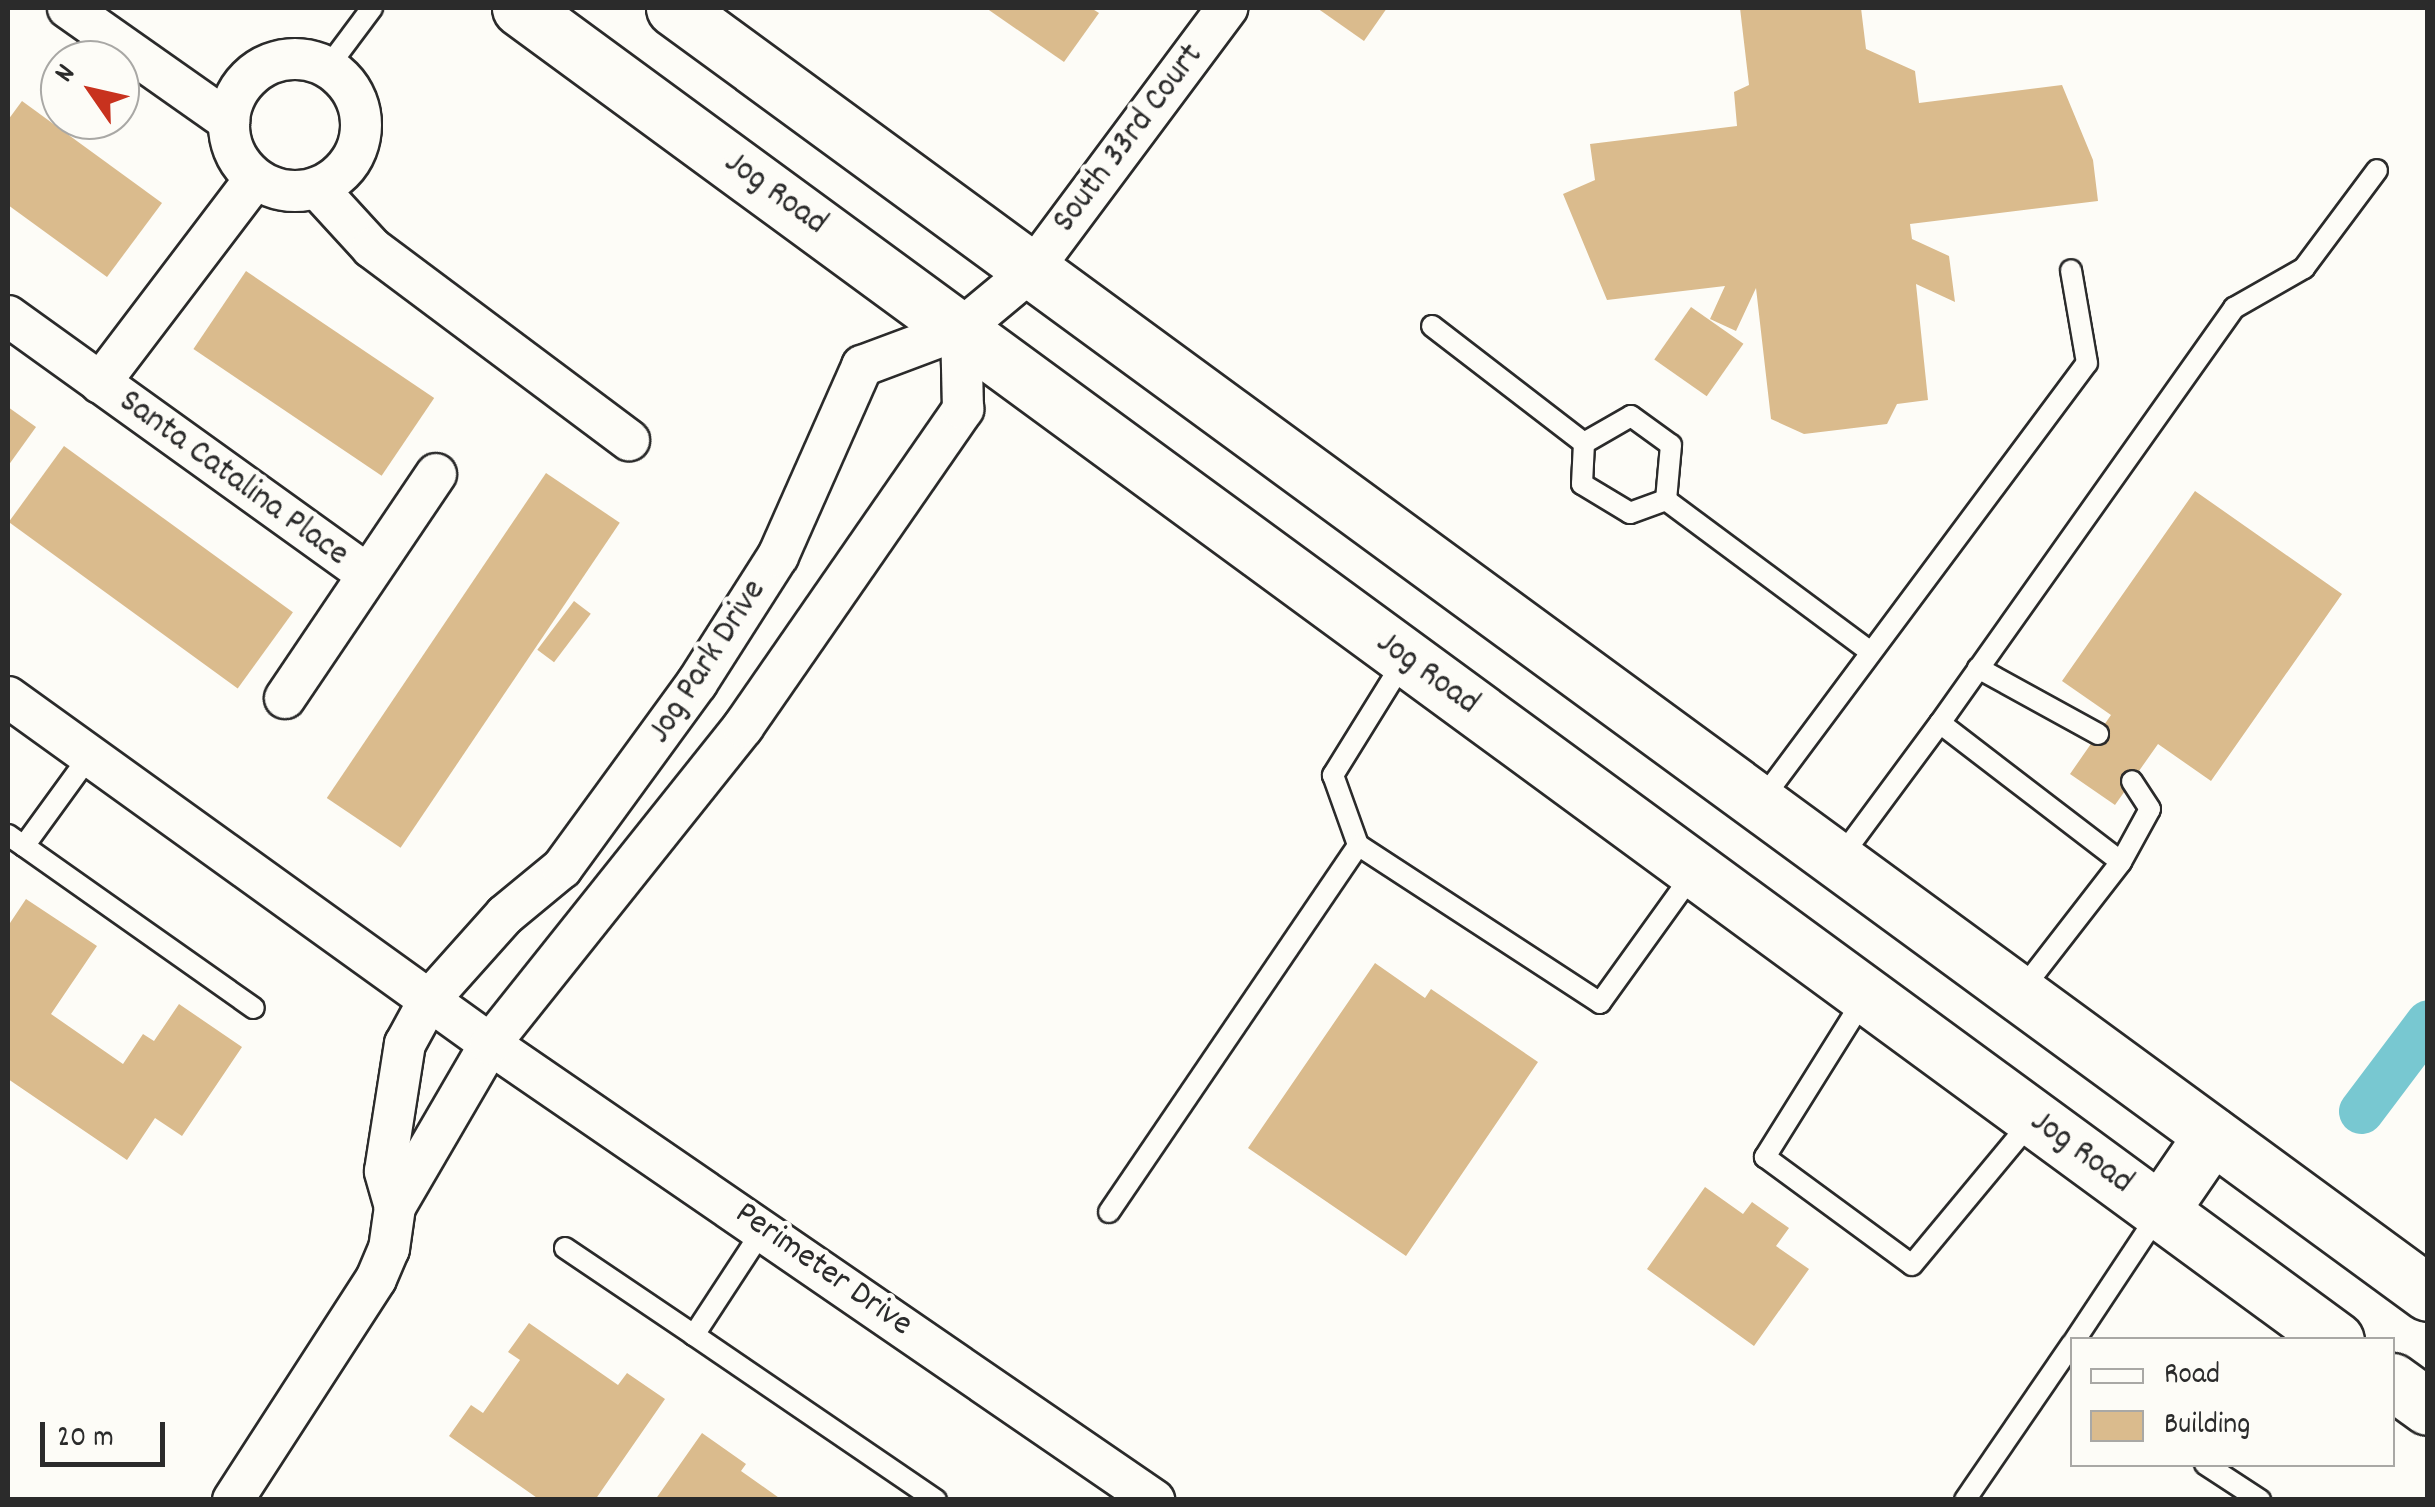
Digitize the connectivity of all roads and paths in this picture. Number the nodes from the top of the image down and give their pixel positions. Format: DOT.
graph roads {
  1 [pos="68,8"];
  2 [pos="372,8"];
  3 [pos="520,8"];
  4 [pos="674,8"];
  5 [pos="1228,8"];
  6 [pos="328,66"];
  7 [pos="229,121"];
  8 [pos="2377,170"];
  9 [pos="255,179"];
  10 [pos="318,188"];
  11 [pos="1032,270"];
  12 [pos="2071,270"];
  13 [pos="8,316"];
  14 [pos="1432,326"];
  15 [pos="961,329"];
  16 [pos="100,383"];
  17 [pos="629,440"];
  18 [pos="1584,443"];
  19 [pos="436,474"];
  20 [pos="1666,500"];
  21 [pos="367,574"];
  22 [pos="1872,652"];
  23 [pos="1406,658"];
  24 [pos="1978,668"];
  25 [pos="8,697"];
  26 [pos="285,698"];
  27 [pos="1940,723"];
  28 [pos="2098,734"];
  29 [pos="90,755"];
  30 [pos="2132,781"];
  31 [pos="1759,804"];
  32 [pos="16,841"];
  33 [pos="1358,846"];
  34 [pos="1838,861"];
  35 [pos="2121,862"];
  36 [pos="1695,870"];
  37 [pos="2018,994"];
  38 [pos="1866,996"];
  39 [pos="429,1000"];
  40 [pos="254,1008"];
  41 [pos="490,1044"];
  42 [pos="2034,1118"];
  43 [pos="2212,1135"];
  44 [pos="395,1206"];
  45 [pos="2160,1211"];
  46 [pos="1108,1212"];
  47 [pos="764,1228"];
  48 [pos="565,1248"];
  49 [pos="2428,1292"];
  50 [pos="694,1335"];
  51 [pos="2077,1337"];
  52 [pos="2332,1337"];
  53 [pos="2064,1374"];
  54 [pos="2395,1383"];
  55 [pos="2428,1406"];
  56 [pos="2210,1467"];
  57 [pos="233,1500"];
  58 [pos="936,1500"];
  59 [pos="1154,1500"];
  60 [pos="1965,1500"];
  61 [pos="2260,1500"];
  1 -- 7 [label="street"];
  2 -- 6 [label="lane"];
  3 -- 15 [label="main road, Jog Road"];
  4 -- 11 [label="main road"];
  5 -- 11 [label="street, South 33rd Court"];
  6 -- 7 [label="street"];
  6 -- 10 [label="street"];
  7 -- 9 [label="street"];
  8 -- 24 [label="lane"];
  9 -- 10 [label="street"];
  9 -- 16 [label="street, Santa Catalina Place"];
  10 -- 17 [label="street"];
  11 -- 15 [label="street, Jog Park Drive"];
  11 -- 31 [label="main road"];
  12 -- 22 [label="lane"];
  13 -- 16 [label="street, Santa Catalina Place"];
  14 -- 18 [label="lane"];
  15 -- 23 [label="main road, Jog Road"];
  15 -- 39 [label="street, Jog Park Drive"];
  15 -- 41 [label="street, Jog Park Drive"];
  16 -- 21 [label="street, Santa Catalina Place"];
  18 -- 20 [label="lane"];
  18 -- 20 [label="lane"];
  19 -- 21 [label="street, Santa Catalina Place"];
  20 -- 22 [label="lane"];
  21 -- 26 [label="street, Santa Catalina Place"];
  22 -- 31 [label="lane"];
  23 -- 33 [label="lane"];
  23 -- 36 [label="main road, Jog Road"];
  24 -- 27 [label="lane"];
  24 -- 28 [label="lane"];
  25 -- 29 [label="street"];
  27 -- 34 [label="lane"];
  27 -- 35 [label="lane"];
  29 -- 32 [label="lane"];
  29 -- 39 [label="street"];
  30 -- 35 [label="lane"];
  31 -- 34 [label="main road"];
  32 -- 40 [label="lane"];
  33 -- 36 [label="lane"];
  33 -- 46 [label="lane"];
  34 -- 37 [label="main road"];
  35 -- 37 [label="lane"];
  36 -- 38 [label="main road, Jog Road"];
  37 -- 43 [label="main road"];
  38 -- 42 [label="main road, Jog Road"];
  38 -- 42 [label="lane"];
  39 -- 41 [label="street"];
  39 -- 44 [label="street, Jog Park Drive"];
  41 -- 44 [label="street, Jog Park Drive"];
  41 -- 47 [label="street, Perimeter Drive"];
  42 -- 45 [label="main road, Jog Road"];
  43 -- 45 [label="main road"];
  43 -- 49 [label="main road"];
  44 -- 57 [label="street, Jog Park Drive"];
  45 -- 51 [label="lane"];
  45 -- 52 [label="main road, Jog Road"];
  47 -- 50 [label="lane"];
  47 -- 59 [label="street, Perimeter Drive"];
  48 -- 50 [label="lane"];
  50 -- 58 [label="lane"];
  53 -- 60 [label="lane"];
  54 -- 55 [label="main road"];
  56 -- 61 [label="lane"];
}
